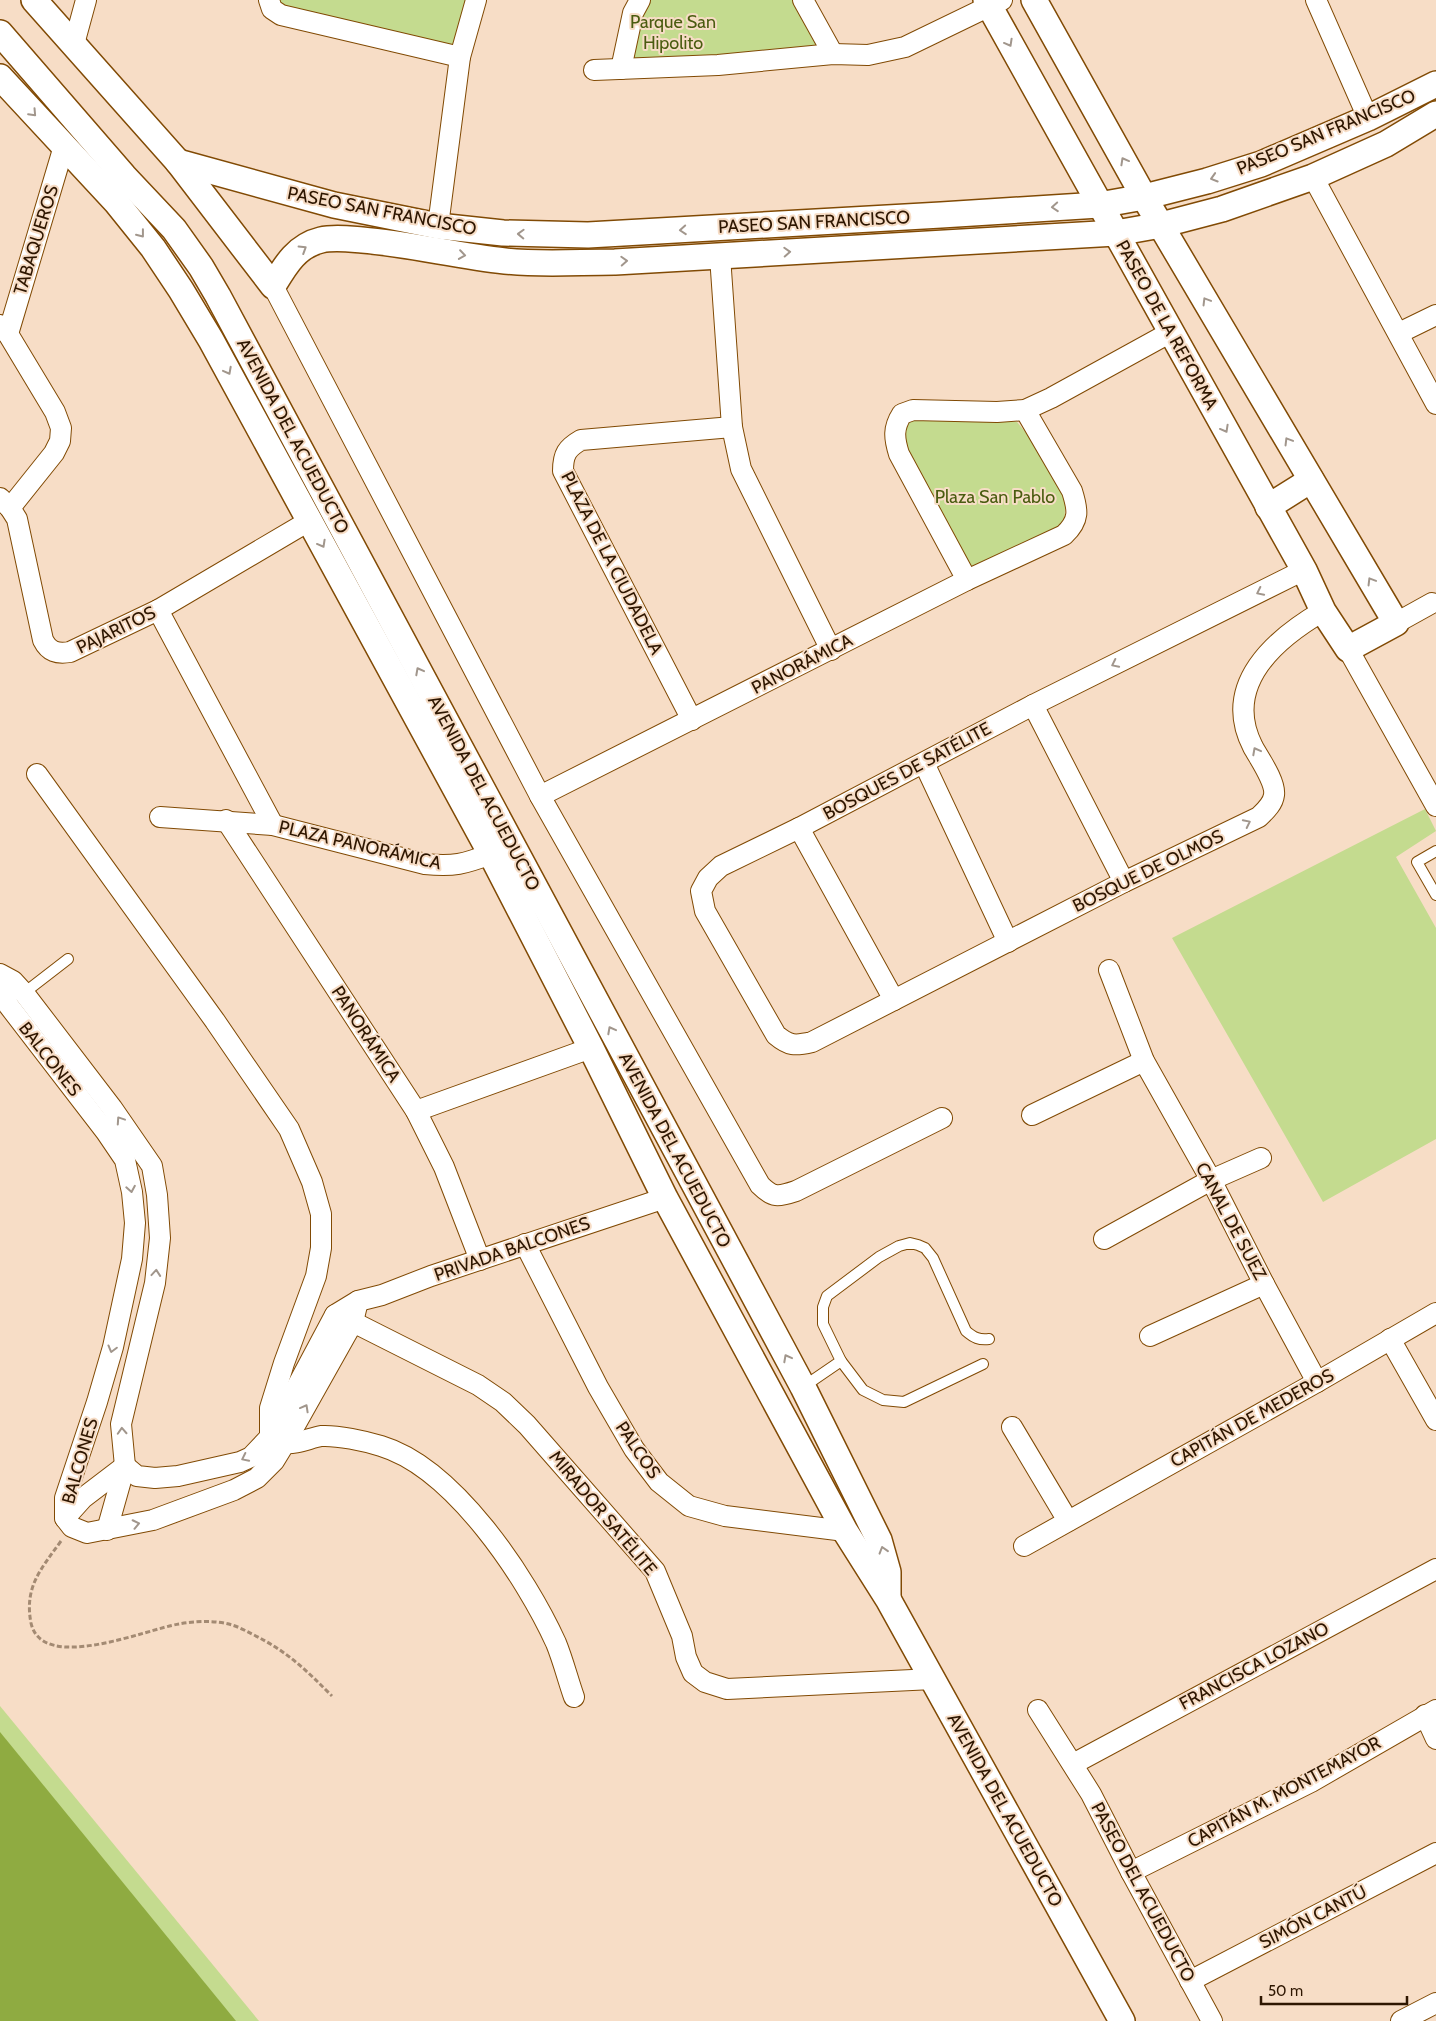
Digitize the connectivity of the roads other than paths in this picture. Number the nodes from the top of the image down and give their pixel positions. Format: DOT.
graph roads {
  1 [pos="34,0"];
  2 [pos="86,0"];
  3 [pos="269,0"];
  4 [pos="476,0"];
  5 [pos="640,0"];
  6 [pos="803,0"];
  7 [pos="1034,0"];
  8 [pos="1316,0"];
  9 [pos="993,2"];
  10 [pos="0,34"];
  11 [pos="74,44"];
  12 [pos="834,54"];
  13 [pos="460,57"];
  14 [pos="621,69"];
  15 [pos="594,70"];
  16 [pos="0,77"];
  17 [pos="1436,84"];
  18 [pos="1436,114"];
  19 [pos="1368,118"];
  20 [pos="64,146"];
  21 [pos="178,162"];
  22 [pos="1313,177"];
  23 [pos="1144,197"];
  24 [pos="1099,205"];
  25 [pos="1161,225"];
  26 [pos="438,226"];
  27 [pos="1116,232"];
  28 [pos="720,256"];
  29 [pos="273,286"];
  30 [pos="1436,314"];
  31 [pos="4,330"];
  32 [pos="1171,332"];
  33 [pos="1399,333"];
  34 [pos="1436,404"];
  35 [pos="1025,410"];
  36 [pos="732,427"];
  37 [pos="1311,480"];
  38 [pos="5,503"];
  39 [pos="1268,507"];
  40 [pos="309,521"];
  41 [pos="1304,570"];
  42 [pos="967,580"];
  43 [pos="1432,603"];
  44 [pos="158,610"];
  45 [pos="1323,611"];
  46 [pos="1396,623"];
  47 [pos="1348,649"];
  48 [pos="830,650"];
  49 [pos="1033,704"];
  50 [pos="692,720"];
  51 [pos="924,764"];
  52 [pos="37,774"];
  53 [pos="540,796"];
  54 [pos="1436,806"];
  55 [pos="160,817"];
  56 [pos="226,820"];
  57 [pos="273,825"];
  58 [pos="799,828"];
  59 [pos="1436,851"];
  60 [pos="491,854"];
  61 [pos="1124,882"];
  62 [pos="1436,894"];
  63 [pos="1008,942"];
  64 [pos="68,959"];
  65 [pos="1109,970"];
  66 [pos="0,974"];
  67 [pos="0,989"];
  68 [pos="24,993"];
  69 [pos="894,1000"];
  70 [pos="812,1042"];
  71 [pos="591,1048"];
  72 [pos="1144,1061"];
  73 [pos="416,1111"];
  74 [pos="1032,1115"];
  75 [pos="942,1118"];
  76 [pos="1262,1158"];
  77 [pos="1211,1180"];
  78 [pos="666,1198"];
  79 [pos="1104,1239"];
  80 [pos="525,1244"];
  81 [pos="480,1260"];
  82 [pos="1264,1284"];
  83 [pos="358,1301"];
  84 [pos="1436,1313"];
  85 [pos="335,1315"];
  86 [pos="354,1322"];
  87 [pos="1150,1336"];
  88 [pos="990,1339"];
  89 [pos="1390,1340"];
  90 [pos="841,1362"];
  91 [pos="983,1364"];
  92 [pos="1317,1382"];
  93 [pos="803,1387"];
  94 [pos="1436,1420"];
  95 [pos="1012,1427"];
  96 [pos="278,1440"];
  97 [pos="125,1466"];
  98 [pos="1068,1520"];
  99 [pos="68,1522"];
  100 [pos="107,1530"];
  101 [pos="845,1531"];
  102 [pos="1024,1546"];
  103 [pos="1436,1569"];
  104 [pos="888,1599"];
  105 [pos="933,1679"];
  106 [pos="574,1697"];
  107 [pos="1038,1710"];
  108 [pos="1431,1712"];
  109 [pos="1436,1739"];
  110 [pos="1073,1764"];
  111 [pos="1436,1853"];
  112 [pos="1131,1872"];
  113 [pos="1190,1981"];
  114 [pos="1436,2003"];
  115 [pos="1122,2021"];
  116 [pos="1212,2021"];
  117 [pos="1401,2021"];
  1 -- 11 [label="street"];
  2 -- 11 [label="street"];
  3 -- 13 [label="street"];
  4 -- 13 [label="street"];
  5 -- 14 [label="street"];
  6 -- 12 [label="street"];
  23 -- 7 [label="street, one-way"];
  8 -- 19 [label="street"];
  9 -- 12 [label="street"];
  9 -- 24 [label="street, PASEO DE LA REFORMA, one-way"];
  93 -- 10 [label="street, AVENIDA DEL ACUEDUCTO, one-way"];
  11 -- 21 [label="street"];
  12 -- 14 [label="street"];
  13 -- 26 [label="street"];
  14 -- 15 [label="street"];
  16 -- 20 [label="street, AVENIDA DEL ACUEDUCTO, one-way"];
  17 -- 19 [label="street, PASEO SAN FRANCISCO"];
  18 -- 22 [label="street, PASEO SAN FRANCISCO"];
  19 -- 23 [label="street, PASEO SAN FRANCISCO, one-way"];
  20 -- 31 [label="street, TABAQUEROS"];
  20 -- 40 [label="street, AVENIDA DEL ACUEDUCTO, one-way"];
  21 -- 26 [label="street, PASEO SAN FRANCISCO"];
  21 -- 29 [label="street"];
  22 -- 25 [label="street, PASEO SAN FRANCISCO"];
  22 -- 33 [label="street"];
  23 -- 24 [label="street, PASEO SAN FRANCISCO"];
  23 -- 25 [label="street"];
  24 -- 26 [label="street, PASEO SAN FRANCISCO, one-way"];
  24 -- 27 [label="street, PASEO DE LA REFORMA"];
  25 -- 27 [label="street, PASEO SAN FRANCISCO"];
  37 -- 25 [label="street, one-way"];
  28 -- 27 [label="street, PASEO SAN FRANCISCO, one-way"];
  27 -- 32 [label="street, PASEO DE LA REFORMA"];
  29 -- 28 [label="street, PASEO SAN FRANCISCO, one-way"];
  28 -- 36 [label="street"];
  29 -- 53 [label="street"];
  30 -- 33 [label="street"];
  31 -- 38 [label="street, TABAQUEROS"];
  32 -- 35 [label="street"];
  32 -- 39 [label="street, PASEO DE LA REFORMA, one-way"];
  33 -- 34 [label="street"];
  35 -- 42 [label="street, PANORÁMICA"];
  35 -- 42 [label="street"];
  36 -- 48 [label="street"];
  36 -- 50 [label="street, PLAZA DE LA CIUDADELA"];
  37 -- 39 [label="street"];
  46 -- 37 [label="street, one-way"];
  38 -- 44 [label="street, PAJARITOS"];
  39 -- 41 [label="street, PASEO DE LA REFORMA"];
  40 -- 44 [label="street, PAJARITOS"];
  40 -- 60 [label="street, AVENIDA DEL ACUEDUCTO, one-way"];
  41 -- 45 [label="street, PASEO DE LA REFORMA"];
  41 -- 49 [label="street, BOSQUES DE SATÉLITE, one-way"];
  42 -- 48 [label="street, PANORÁMICA"];
  43 -- 46 [label="street"];
  44 -- 57 [label="street"];
  45 -- 47 [label="street, PASEO DE LA REFORMA"];
  61 -- 45 [label="street, BOSQUE DE OLMOS, one-way"];
  46 -- 47 [label="street"];
  47 -- 54 [label="street"];
  48 -- 50 [label="street, PANORÁMICA"];
  49 -- 51 [label="street, BOSQUES DE SATÉLITE"];
  49 -- 61 [label="street"];
  50 -- 53 [label="street, PANORÁMICA"];
  51 -- 58 [label="street, BOSQUES DE SATÉLITE"];
  51 -- 63 [label="street"];
  52 -- 96 [label="street"];
  53 -- 75 [label="street"];
  55 -- 56 [label="street, PLAZA PANORÁMICA"];
  56 -- 57 [label="street, PLAZA PANORÁMICA"];
  56 -- 73 [label="street, PANORÁMICA"];
  57 -- 60 [label="street, PLAZA PANORÁMICA"];
  58 -- 69 [label="street"];
  58 -- 70 [label="street, BOSQUES DE SATÉLITE"];
  59 -- 62 [label="lane"];
  60 -- 71 [label="street, AVENIDA DEL ACUEDUCTO"];
  61 -- 63 [label="street, BOSQUE DE OLMOS"];
  63 -- 69 [label="street, BOSQUE DE OLMOS"];
  64 -- 68 [label="lane"];
  65 -- 72 [label="street, CANAL DE SUEZ"];
  66 -- 68 [label="street, BALCONES"];
  67 -- 99 [label="street, BALCONES, one-way"];
  97 -- 68 [label="street, BALCONES, one-way"];
  69 -- 70 [label="street, BOSQUE DE OLMOS"];
  71 -- 73 [label="street"];
  71 -- 78 [label="street, AVENIDA DEL ACUEDUCTO"];
  72 -- 74 [label="street"];
  72 -- 77 [label="street, CANAL DE SUEZ"];
  73 -- 81 [label="street, PANORÁMICA"];
  76 -- 77 [label="street"];
  77 -- 79 [label="street"];
  77 -- 82 [label="street, CANAL DE SUEZ"];
  78 -- 80 [label="street, PRIVADA BALCONES"];
  78 -- 101 [label="street, AVENIDA DEL ACUEDUCTO"];
  80 -- 81 [label="street, PRIVADA BALCONES"];
  80 -- 101 [label="street, PALCOS"];
  81 -- 83 [label="street, PRIVADA BALCONES"];
  82 -- 87 [label="street"];
  82 -- 92 [label="street, CANAL DE SUEZ"];
  83 -- 85 [label="street, PRIVADA BALCONES"];
  83 -- 86 [label="street"];
  84 -- 89 [label="street, CAPITÁN DE MEDEROS"];
  85 -- 86 [label="street, MIRADOR SATÉLITE"];
  85 -- 96 [label="street"];
  96 -- 86 [label="street, one-way"];
  86 -- 105 [label="street, MIRADOR SATÉLITE"];
  88 -- 90 [label="lane"];
  89 -- 92 [label="street, CAPITÁN DE MEDEROS"];
  89 -- 94 [label="street"];
  90 -- 91 [label="lane"];
  90 -- 93 [label="lane"];
  92 -- 98 [label="street, CAPITÁN DE MEDEROS"];
  104 -- 93 [label="street, AVENIDA DEL ACUEDUCTO, one-way"];
  95 -- 98 [label="street"];
  96 -- 97 [label="street, one-way"];
  100 -- 96 [label="street, one-way"];
  96 -- 106 [label="street"];
  97 -- 99 [label="street"];
  97 -- 100 [label="street, BALCONES"];
  98 -- 102 [label="street, CAPITÁN DE MEDEROS"];
  99 -- 100 [label="street"];
  101 -- 104 [label="street, AVENIDA DEL ACUEDUCTO"];
  103 -- 110 [label="street, FRANCISCA LOZANO"];
  104 -- 105 [label="street, AVENIDA DEL ACUEDUCTO"];
  105 -- 115 [label="street, AVENIDA DEL ACUEDUCTO"];
  107 -- 110 [label="street, PASEO DEL ACUEDUCTO"];
  108 -- 109 [label="street"];
  108 -- 112 [label="street, CAPITÁN M. MONTEMAYOR"];
  110 -- 112 [label="street, PASEO DEL ACUEDUCTO"];
  111 -- 113 [label="street, SIMÓN CANTÚ"];
  112 -- 113 [label="street, PASEO DEL ACUEDUCTO"];
  113 -- 116 [label="street, PASEO DEL ACUEDUCTO"];
  114 -- 117 [label="street"];
}
